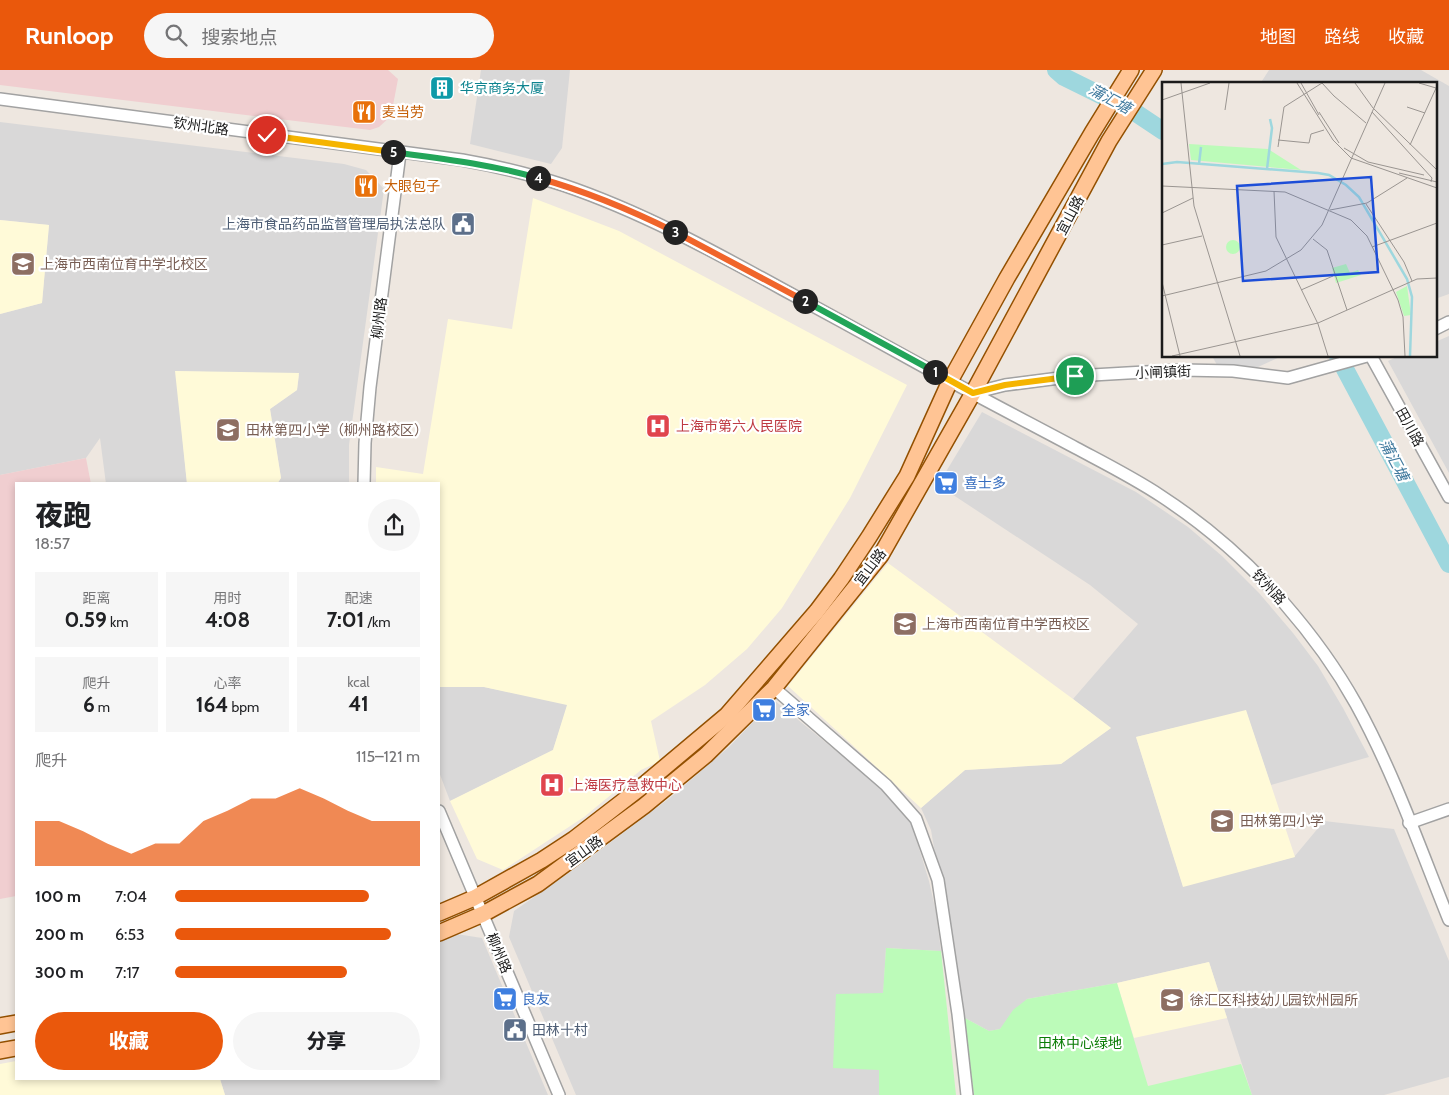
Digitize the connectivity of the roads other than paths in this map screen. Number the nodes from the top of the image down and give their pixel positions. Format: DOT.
graph roads {
  1 [pos="1154,70"];
  2 [pos="1129,73"];
  3 [pos="0,100"];
  4 [pos="400,153"];
  5 [pos="1449,322"];
  6 [pos="1436,328"];
  7 [pos="1360,358"];
  8 [pos="1372,358"];
  9 [pos="950,381"];
  10 [pos="973,393"];
  11 [pos="364,482"];
  12 [pos="1449,497"];
  13 [pos="774,688"];
  14 [pos="1449,809"];
  15 [pos="440,813"];
  16 [pos="1409,822"];
  17 [pos="474,898"];
  18 [pos="440,913"];
  19 [pos="483,914"];
  20 [pos="1449,920"];
  21 [pos="440,933"];
  22 [pos="15,1023"];
  23 [pos="0,1026"];
  24 [pos="15,1048"];
  25 [pos="0,1051"];
  26 [pos="559,1095"];
  27 [pos="967,1095"];
  1 -- 10 [label="main road, 宜山路"];
  2 -- 9 [label="main road, 宜山路"];
  3 -- 4 [label="street, 钦州北路"];
  4 -- 9 [label="street, 钦州北路"];
  4 -- 11 [label="street, 柳州路"];
  5 -- 6 [label="street"];
  7 -- 10 [label="street, 小闸镇街"];
  8 -- 12 [label="street, 田川路"];
  9 -- 10 [label="street, 钦州路"];
  9 -- 17 [label="main road, 宜山路"];
  10 -- 13 [label="main road, 宜山路"];
  10 -- 16 [label="street, 钦州路"];
  13 -- 19 [label="main road, 宜山路"];
  13 -- 27 [label="street"];
  14 -- 16 [label="street"];
  15 -- 17 [label="street, 柳州路"];
  16 -- 20 [label="street, 钦州路"];
  17 -- 18 [label="main road, 宜山路"];
  17 -- 19 [label="street, 柳州路"];
  19 -- 21 [label="main road, 宜山路"];
  19 -- 26 [label="street, 柳州路"];
  22 -- 23 [label="main road"];
  24 -- 25 [label="main road"];
}
